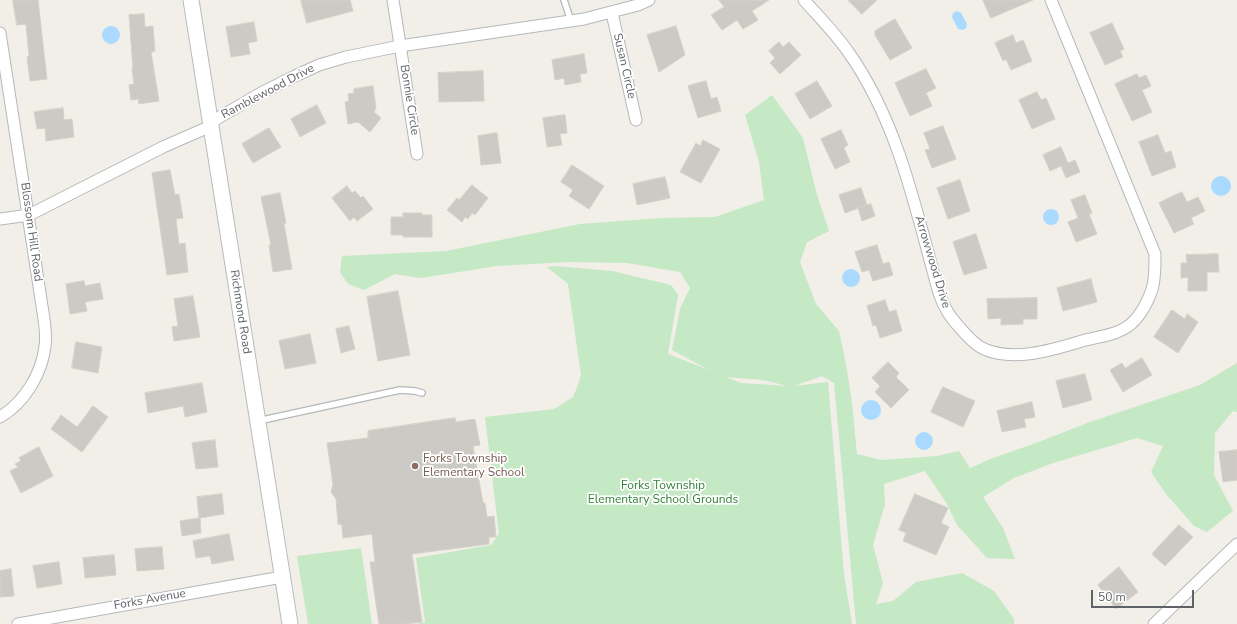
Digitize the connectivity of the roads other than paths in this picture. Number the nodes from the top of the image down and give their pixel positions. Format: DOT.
graph roads {
  1 [pos="191,0"];
  2 [pos="393,0"];
  3 [pos="564,0"];
  4 [pos="649,0"];
  5 [pos="804,0"];
  6 [pos="1051,0"];
  7 [pos="612,13"];
  8 [pos="571,21"];
  9 [pos="0,33"];
  10 [pos="400,46"];
  11 [pos="636,120"];
  12 [pos="211,126"];
  13 [pos="417,154"];
  14 [pos="29,215"];
  15 [pos="0,219"];
  16 [pos="422,393"];
  17 [pos="0,417"];
  18 [pos="257,421"];
  19 [pos="1237,544"];
  20 [pos="282,577"];
  21 [pos="18,624"];
  22 [pos="290,624"];
  23 [pos="1154,624"];
  1 -- 12 [label="street, Richmond Road"];
  2 -- 10 [label="street, Bonnie Circle"];
  3 -- 8 [label="lane"];
  4 -- 7 [label="street, Ramblewood Drive"];
  5 -- 6 [label="street, Arrowwood Drive"];
  7 -- 8 [label="street, Ramblewood Drive"];
  7 -- 11 [label="street, Susan Circle"];
  8 -- 10 [label="street, Ramblewood Drive"];
  9 -- 14 [label="street, Blossom Hill Road"];
  10 -- 12 [label="street, Ramblewood Drive"];
  10 -- 13 [label="street, Bonnie Circle"];
  12 -- 14 [label="street, Ramblewood Drive"];
  12 -- 18 [label="street, Richmond Road"];
  14 -- 15 [label="street, Ramblewood Drive"];
  14 -- 17 [label="street, Blossom Hill Road"];
  16 -- 18 [label="lane"];
  18 -- 20 [label="street, Richmond Road"];
  19 -- 23 [label="street"];
  20 -- 21 [label="street, Forks Avenue"];
  20 -- 22 [label="street, Richmond Road"];
}
